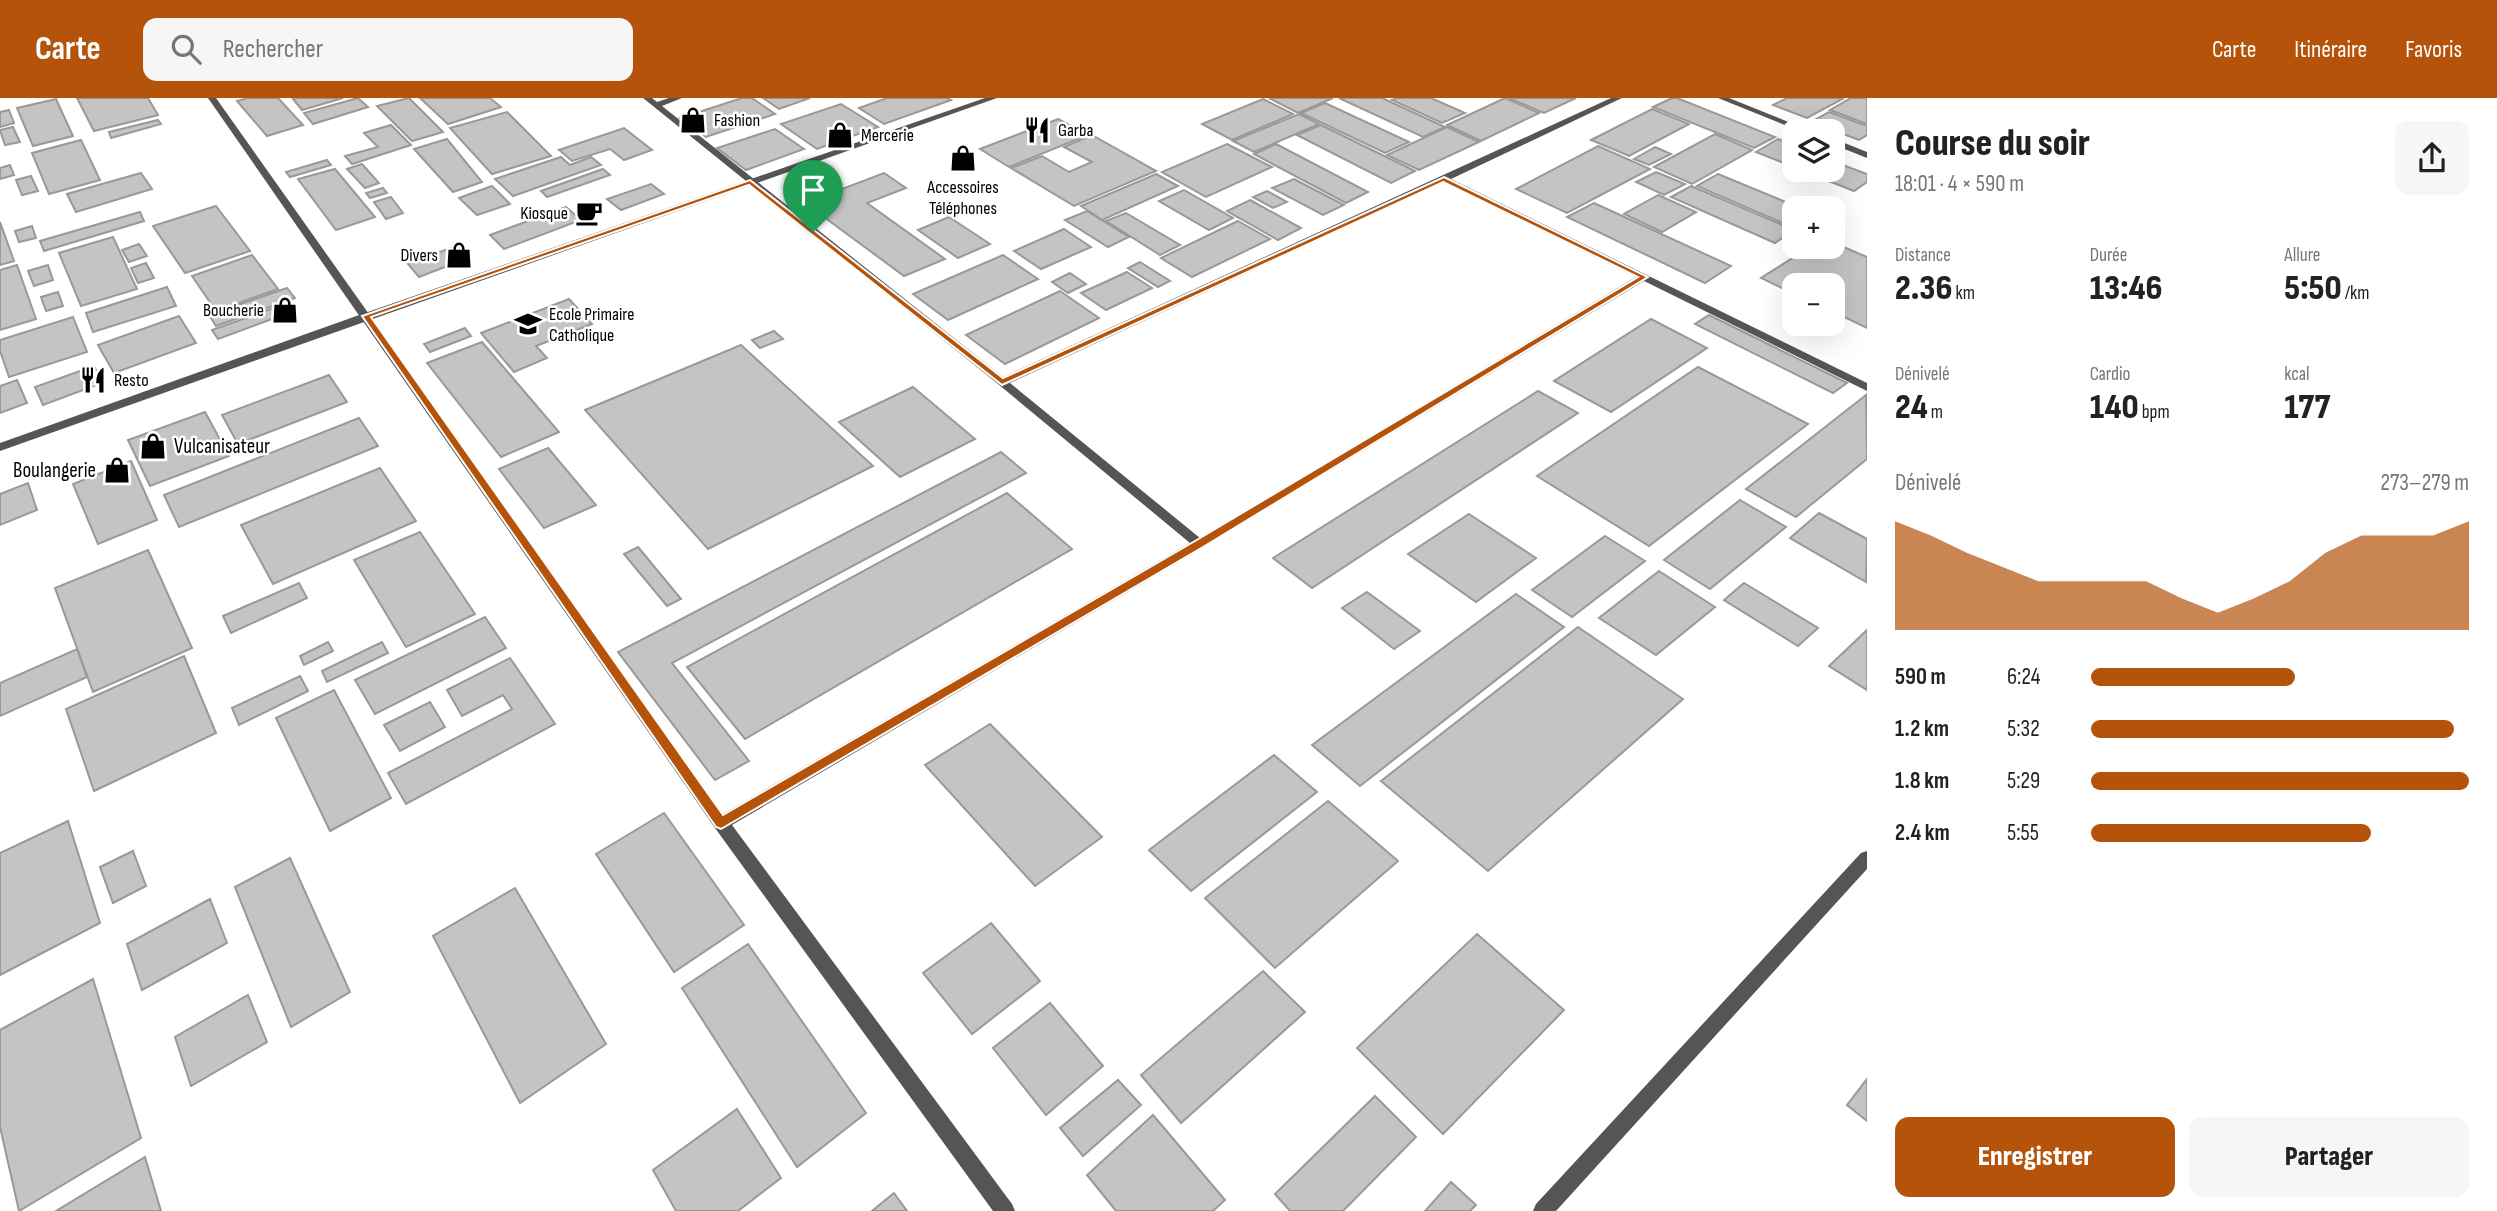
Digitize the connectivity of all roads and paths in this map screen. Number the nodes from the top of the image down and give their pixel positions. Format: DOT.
graph roads {
  1 [pos="212,98"];
  2 [pos="678,98"];
  3 [pos="993,98"];
  4 [pos="1618,98"];
  5 [pos="1721,98"];
  6 [pos="651,102"];
  7 [pos="1782,121"];
  8 [pos="1845,146"];
  9 [pos="1867,155"];
  10 [pos="1444,179"];
  11 [pos="750,182"];
  12 [pos="1644,277"];
  13 [pos="366,316"];
  14 [pos="1002,382"];
  15 [pos="1867,387"];
  16 [pos="0,447"];
  17 [pos="1199,544"];
  18 [pos="721,823"];
  19 [pos="1867,858"];
  20 [pos="1005,1211"];
  21 [pos="1543,1211"];
  1 -- 13 [label="street"];
  2 -- 6 [label="street"];
  3 -- 11 [label="street"];
  4 -- 10 [label="street"];
  5 -- 7 [label="street"];
  6 -- 11 [label="street"];
  8 -- 9 [label="street"];
  10 -- 12 [label="street"];
  10 -- 14 [label="street"];
  11 -- 13 [label="street"];
  11 -- 14 [label="street"];
  12 -- 15 [label="street"];
  12 -- 17 [label="street"];
  13 -- 16 [label="street"];
  13 -- 18 [label="street"];
  14 -- 17 [label="street"];
  17 -- 18 [label="street"];
  18 -- 20 [label="street"];
  19 -- 21 [label="street"];
}
